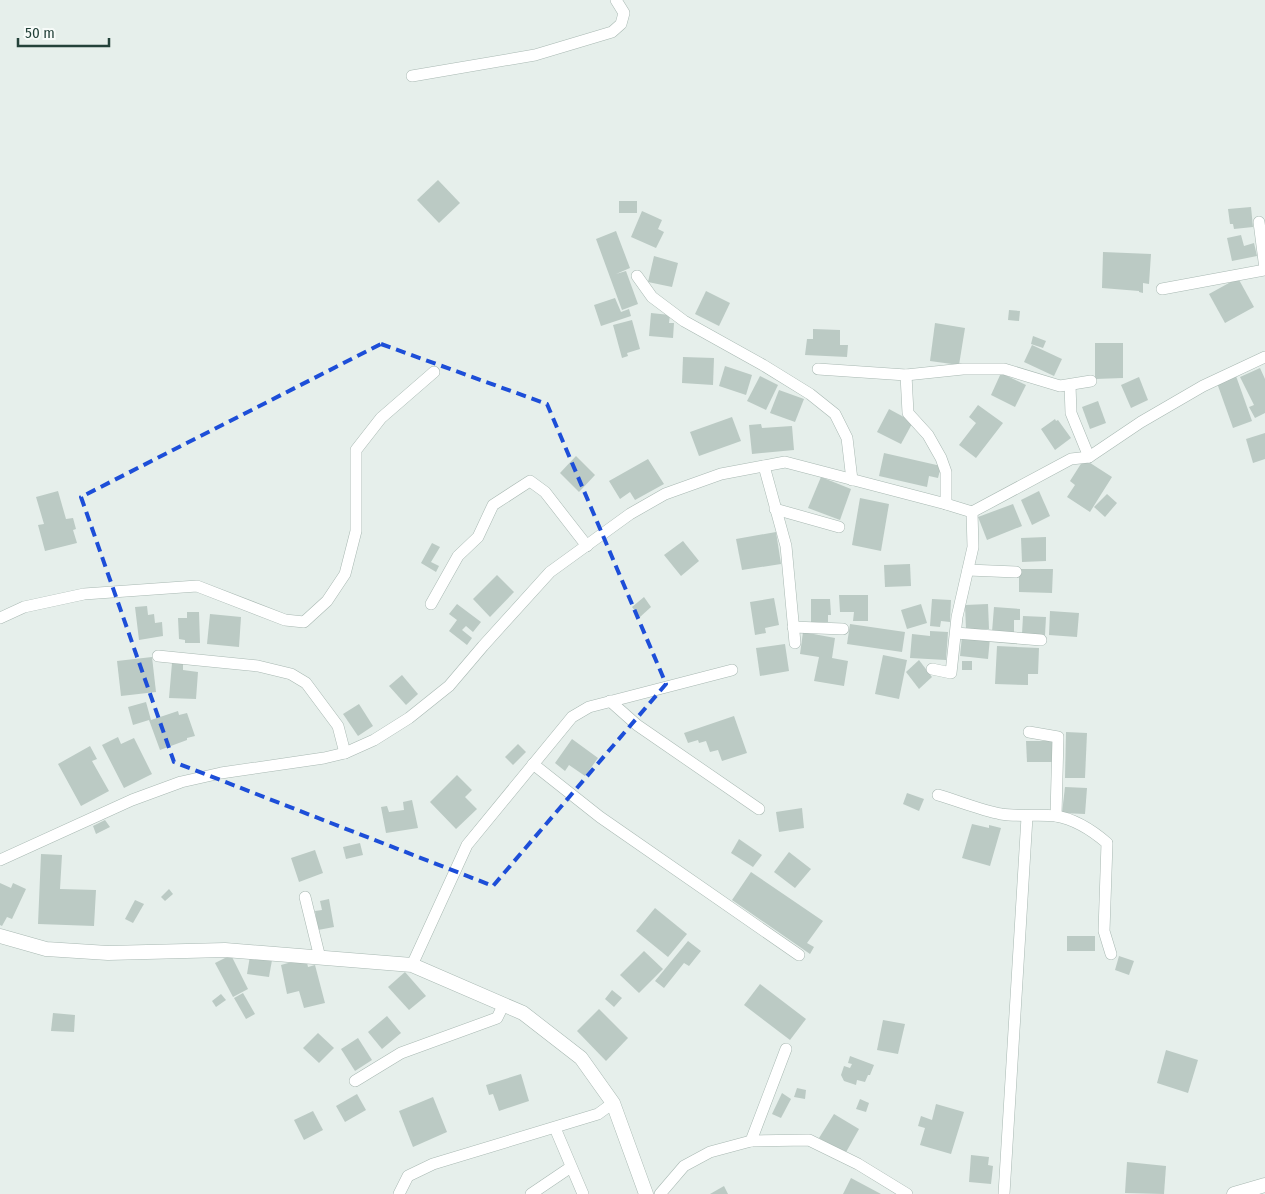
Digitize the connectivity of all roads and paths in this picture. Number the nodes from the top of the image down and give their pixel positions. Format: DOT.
graph roads {
  1 [pos="616,0"];
  2 [pos="412,76"];
  3 [pos="1259,222"];
  4 [pos="1265,269"];
  5 [pos="636,276"];
  6 [pos="1162,289"];
  7 [pos="1265,357"];
  8 [pos="818,369"];
  9 [pos="434,372"];
  10 [pos="906,375"];
  11 [pos="1091,381"];
  12 [pos="1070,384"];
  13 [pos="1089,456"];
  14 [pos="764,466"];
  15 [pos="852,480"];
  16 [pos="946,504"];
  17 [pos="775,509"];
  18 [pos="972,512"];
  19 [pos="839,527"];
  20 [pos="587,546"];
  21 [pos="968,570"];
  22 [pos="1016,572"];
  23 [pos="432,604"];
  24 [pos="0,618"];
  25 [pos="793,627"];
  26 [pos="843,629"];
  27 [pos="956,633"];
  28 [pos="1041,640"];
  29 [pos="795,643"];
  30 [pos="158,656"];
  31 [pos="932,668"];
  32 [pos="732,670"];
  33 [pos="610,701"];
  34 [pos="1029,732"];
  35 [pos="345,753"];
  36 [pos="533,764"];
  37 [pos="938,794"];
  38 [pos="760,810"];
  39 [pos="1056,816"];
  40 [pos="1028,817"];
  41 [pos="0,860"];
  42 [pos="305,897"];
  43 [pos="0,936"];
  44 [pos="1111,954"];
  45 [pos="799,955"];
  46 [pos="320,958"];
  47 [pos="412,965"];
  48 [pos="504,1004"];
  49 [pos="786,1049"];
  50 [pos="355,1081"];
  51 [pos="613,1103"];
  52 [pos="555,1128"];
  53 [pos="751,1141"];
  54 [pos="571,1167"];
  55 [pos="1265,1185"];
  56 [pos="398,1194"];
  57 [pos="531,1194"];
  58 [pos="583,1194"];
  59 [pos="646,1194"];
  60 [pos="660,1194"];
  61 [pos="907,1194"];
  62 [pos="1004,1194"];
  63 [pos="1234,1194"];
  1 -- 2 [label="street"];
  3 -- 4 [label="street"];
  4 -- 6 [label="street"];
  5 -- 15 [label="street"];
  7 -- 13 [label="street"];
  8 -- 10 [label="street"];
  9 -- 24 [label="street"];
  10 -- 12 [label="street"];
  10 -- 16 [label="street"];
  11 -- 12 [label="street"];
  12 -- 13 [label="street"];
  13 -- 18 [label="street"];
  14 -- 15 [label="street"];
  14 -- 17 [label="street"];
  14 -- 20 [label="street"];
  15 -- 16 [label="street"];
  16 -- 18 [label="street"];
  17 -- 19 [label="street"];
  17 -- 25 [label="street"];
  18 -- 21 [label="street"];
  20 -- 23 [label="street"];
  20 -- 35 [label="street"];
  21 -- 22 [label="street"];
  21 -- 27 [label="street"];
  25 -- 26 [label="street"];
  25 -- 29 [label="street"];
  27 -- 28 [label="street"];
  27 -- 31 [label="street"];
  30 -- 35 [label="street"];
  32 -- 33 [label="street"];
  33 -- 36 [label="street"];
  33 -- 38 [label="street"];
  34 -- 39 [label="street"];
  35 -- 41 [label="street"];
  36 -- 45 [label="street"];
  36 -- 47 [label="street"];
  37 -- 40 [label="street"];
  39 -- 40 [label="street"];
  39 -- 44 [label="street"];
  40 -- 62 [label="street"];
  42 -- 46 [label="street"];
  43 -- 46 [label="street"];
  46 -- 47 [label="street"];
  47 -- 48 [label="street"];
  48 -- 50 [label="street"];
  48 -- 51 [label="street"];
  49 -- 53 [label="street"];
  51 -- 52 [label="street"];
  51 -- 59 [label="street"];
  52 -- 54 [label="street"];
  52 -- 56 [label="street"];
  53 -- 60 [label="street"];
  53 -- 61 [label="street"];
  54 -- 57 [label="street"];
  54 -- 58 [label="street"];
  55 -- 63 [label="street"];
}
